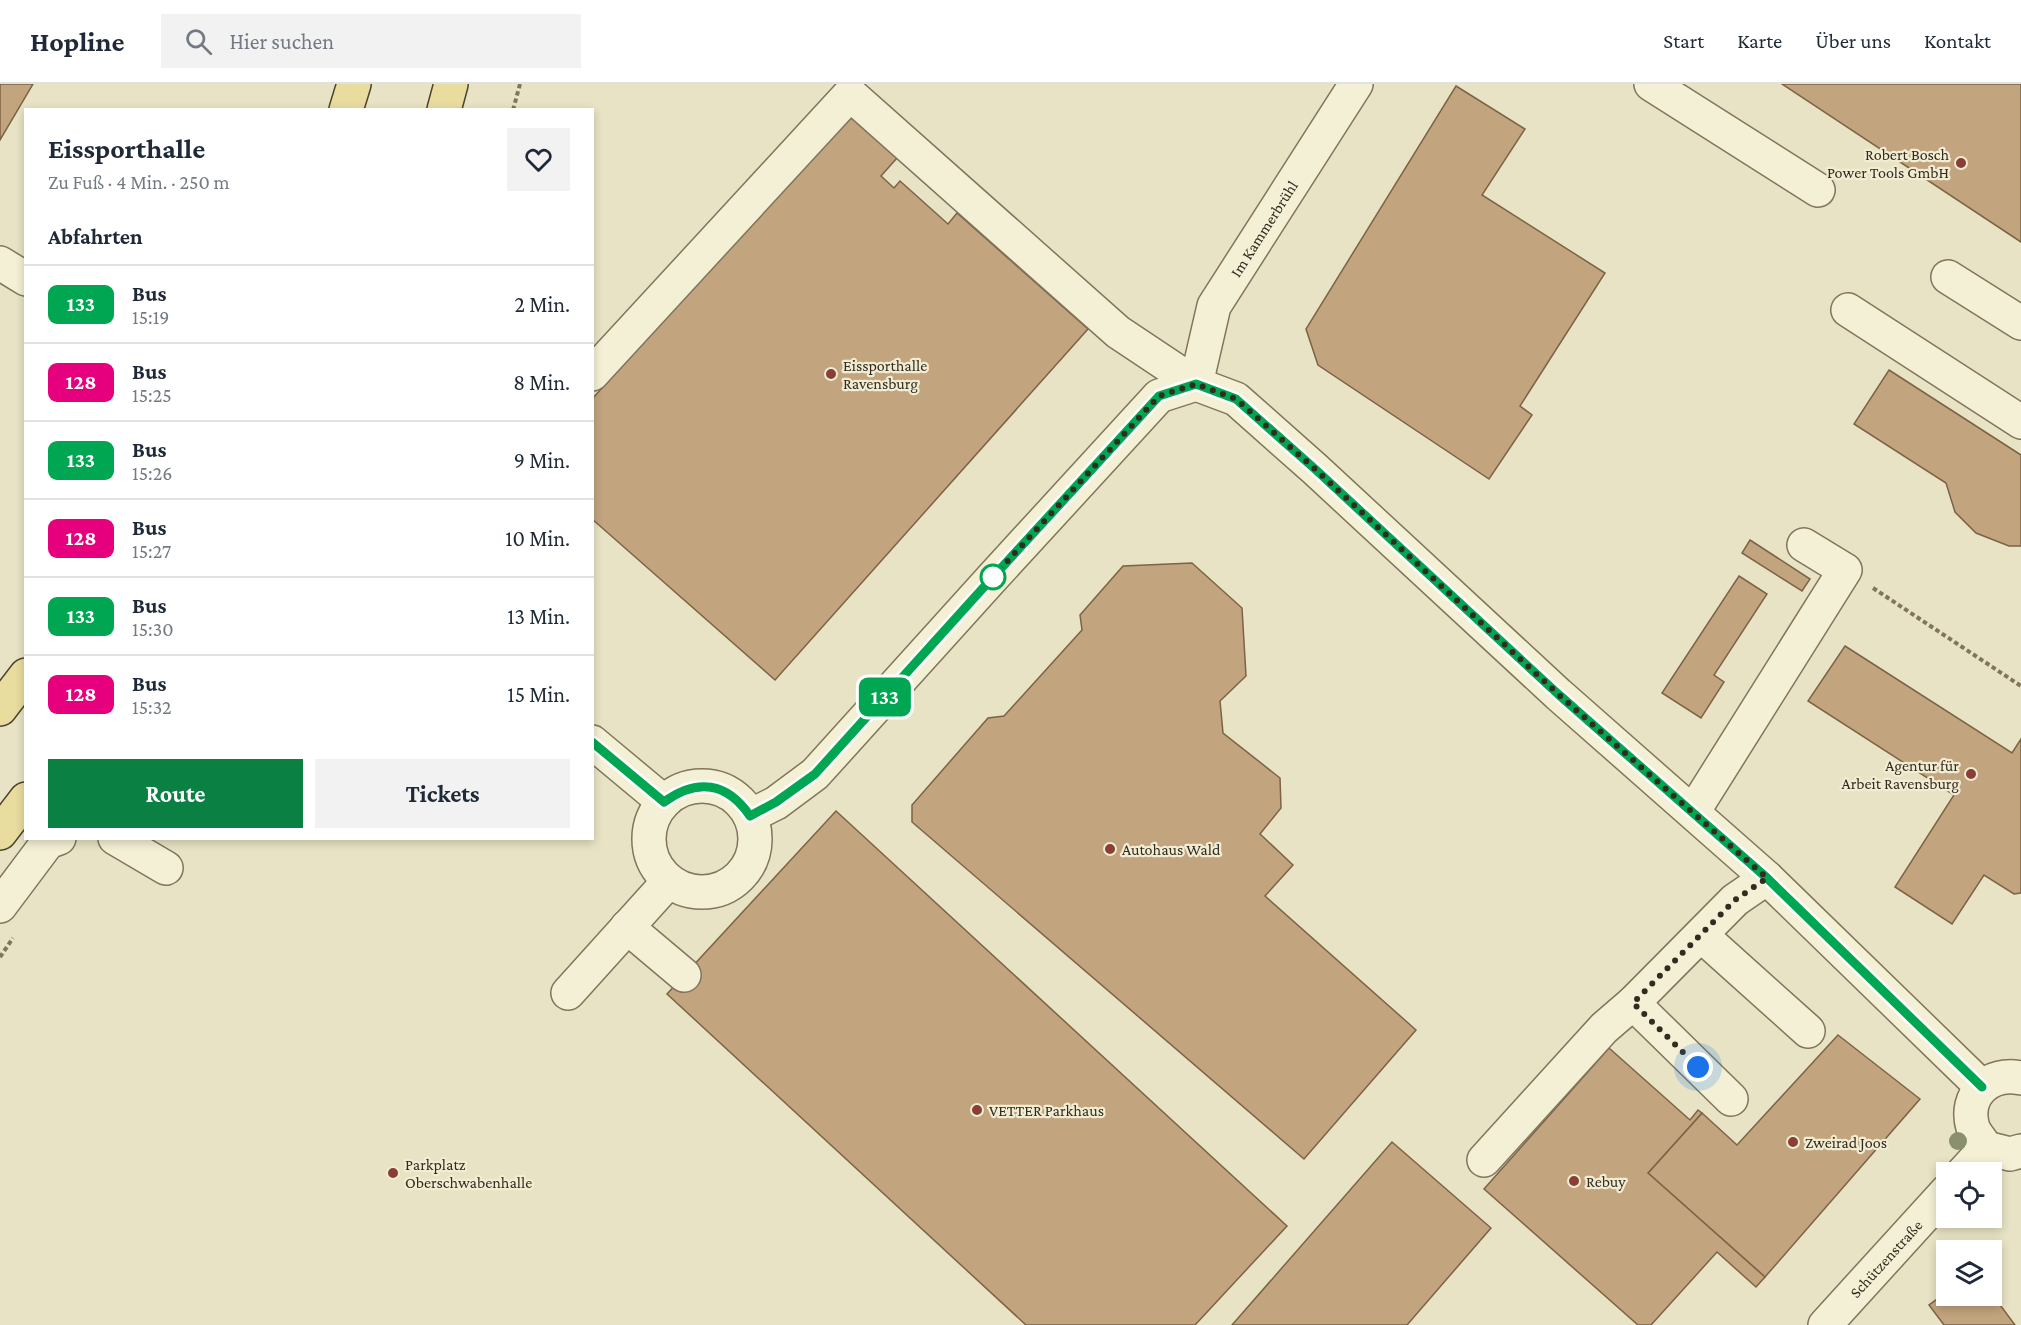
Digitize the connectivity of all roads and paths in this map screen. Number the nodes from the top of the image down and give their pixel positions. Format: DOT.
graph roads {
  1 [pos="354,84"];
  2 [pos="451,84"];
  3 [pos="520,84"];
  4 [pos="1356,84"];
  5 [pos="1651,84"];
  6 [pos="347,108"];
  7 [pos="445,108"];
  8 [pos="514,108"];
  9 [pos="1818,190"];
  10 [pos="0,263"];
  11 [pos="1948,277"];
  12 [pos="24,278"];
  13 [pos="1848,310"];
  14 [pos="2021,322"];
  15 [pos="594,372"];
  16 [pos="1196,384"];
  17 [pos="2021,422"];
  18 [pos="1804,545"];
  19 [pos="1845,570"];
  20 [pos="24,678"];
  21 [pos="2021,686"];
  22 [pos="0,709"];
  23 [pos="594,744"];
  24 [pos="24,802"];
  25 [pos="664,802"];
  26 [pos="1693,812"];
  27 [pos="750,816"];
  28 [pos="0,833"];
  29 [pos="54,840"];
  30 [pos="118,840"];
  31 [pos="166,868"];
  32 [pos="1767,878"];
  33 [pos="669,881"];
  34 [pos="0,906"];
  35 [pos="627,927"];
  36 [pos="1701,934"];
  37 [pos="684,975"];
  38 [pos="568,993"];
  39 [pos="1633,1003"];
  40 [pos="1808,1031"];
  41 [pos="2021,1078"];
  42 [pos="1982,1087"];
  43 [pos="1731,1099"];
  44 [pos="1986,1148"];
  45 [pos="2021,1151"];
  46 [pos="1484,1160"];
  47 [pos="1974,1162"];
  48 [pos="1936,1203"];
  49 [pos="1825,1325"];
  1 -- 6 [label="main road"];
  2 -- 7 [label="main road"];
  3 -- 8 [label="path"];
  4 -- 16 [label="street, Im Kammerbrühl"];
  5 -- 9 [label="street"];
  10 -- 12 [label="street"];
  11 -- 14 [label="street"];
  13 -- 17 [label="street"];
  15 -- 16 [label="street"];
  16 -- 26 [label="street"];
  16 -- 27 [label="street"];
  18 -- 19 [label="street"];
  19 -- 21 [label="path"];
  19 -- 26 [label="street"];
  20 -- 22 [label="main road"];
  23 -- 25 [label="street"];
  24 -- 28 [label="main road"];
  25 -- 27 [label="street"];
  25 -- 33 [label="street"];
  26 -- 32 [label="street"];
  27 -- 33 [label="street"];
  29 -- 34 [label="street"];
  30 -- 31 [label="street"];
  32 -- 36 [label="street"];
  32 -- 42 [label="street"];
  33 -- 35 [label="street"];
  35 -- 37 [label="street"];
  35 -- 38 [label="street"];
  36 -- 39 [label="street"];
  36 -- 40 [label="street"];
  39 -- 43 [label="street"];
  39 -- 46 [label="street"];
  41 -- 42 [label="street"];
  42 -- 44 [label="street"];
  44 -- 45 [label="street"];
  44 -- 47 [label="street"];
  48 -- 49 [label="street, Schützenstraße"];
}
